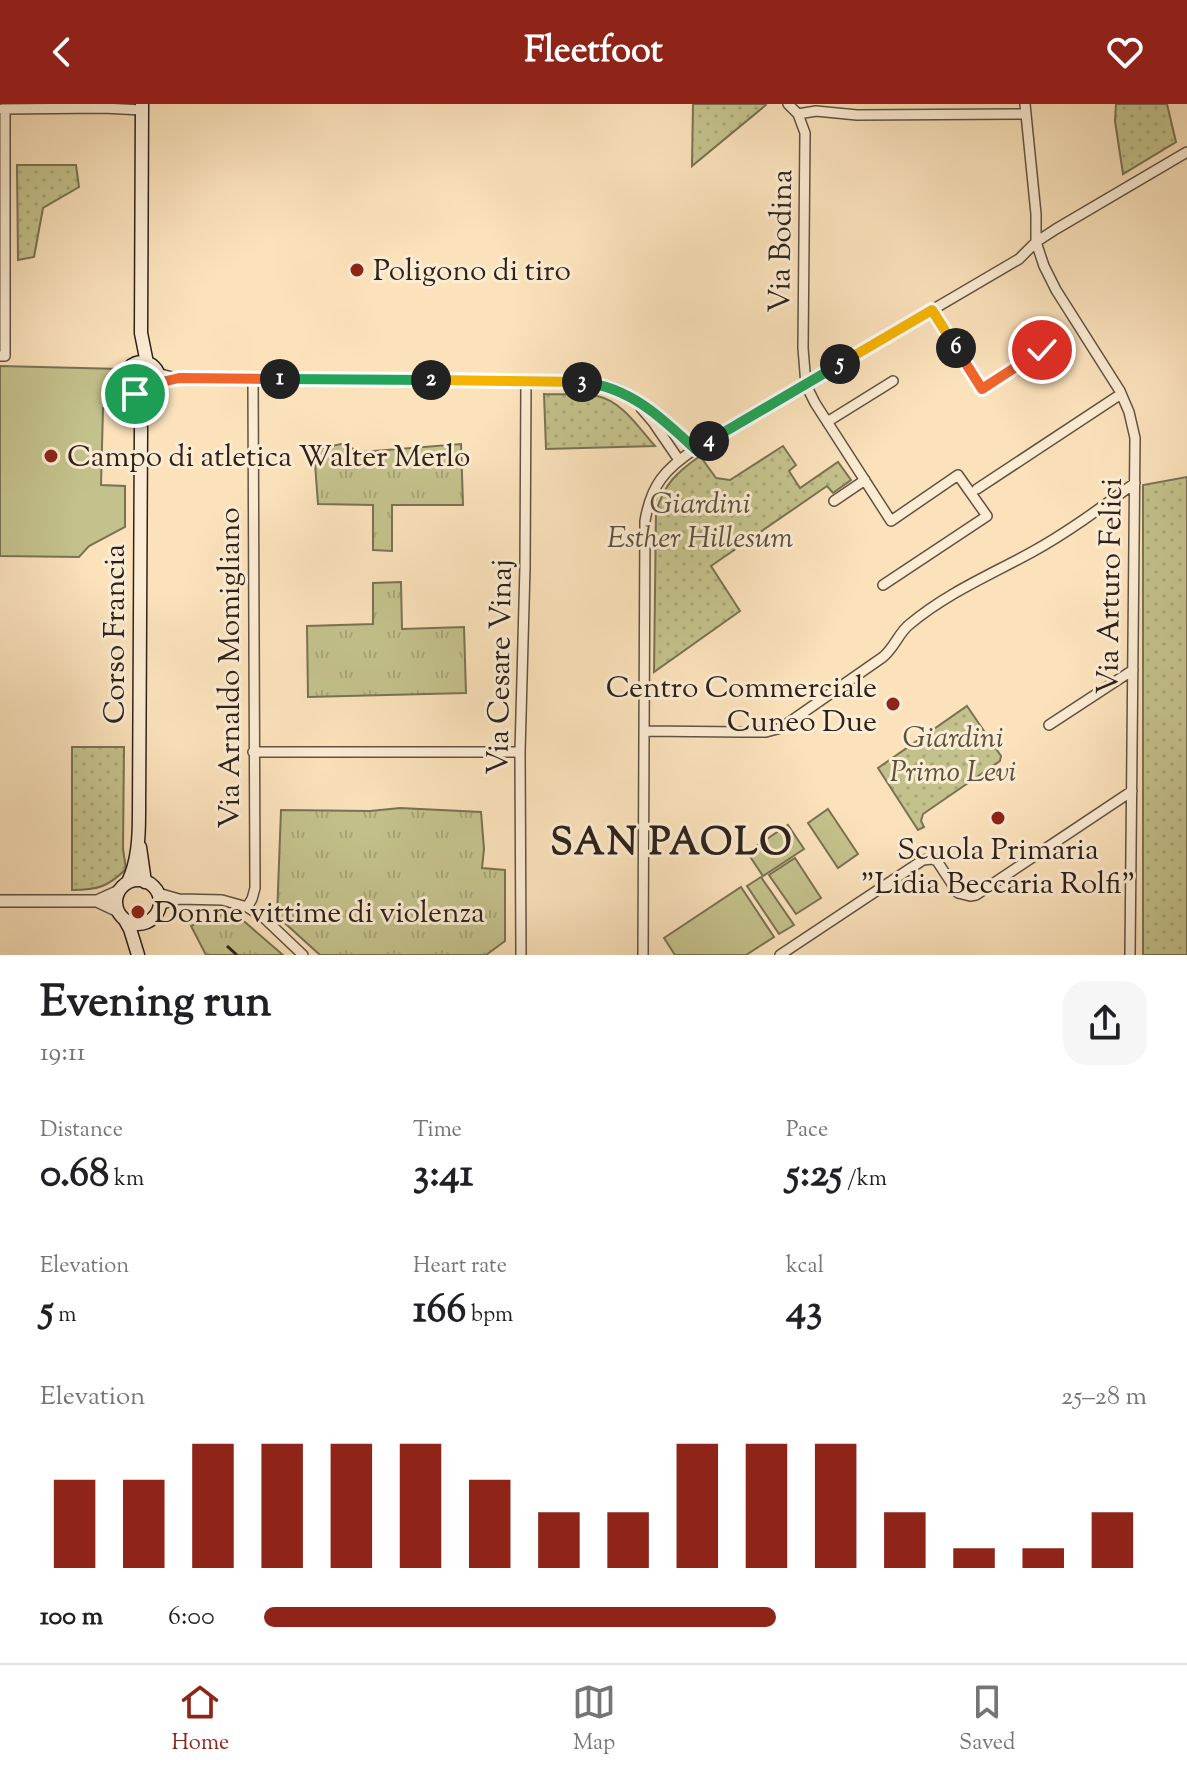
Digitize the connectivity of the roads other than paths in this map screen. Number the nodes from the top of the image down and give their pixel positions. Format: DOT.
graph roads {
  1 [pos="788,104"];
  2 [pos="142,107"];
  3 [pos="2,109"];
  4 [pos="1026,109"];
  5 [pos="798,114"];
  6 [pos="1187,152"];
  7 [pos="1036,242"];
  8 [pos="932,310"];
  9 [pos="1042,350"];
  10 [pos="2,356"];
  11 [pos="149,371"];
  12 [pos="253,378"];
  13 [pos="526,381"];
  14 [pos="893,381"];
  15 [pos="806,385"];
  16 [pos="142,394"];
  17 [pos="1121,394"];
  18 [pos="631,396"];
  19 [pos="827,422"];
  20 [pos="695,449"];
  21 [pos="679,460"];
  22 [pos="865,480"];
  23 [pos="1135,483"];
  24 [pos="977,489"];
  25 [pos="834,501"];
  26 [pos="883,585"];
  27 [pos="1133,670"];
  28 [pos="1049,725"];
  29 [pos="644,731"];
  30 [pos="253,752"];
  31 [pos="520,752"];
  32 [pos="1132,791"];
  33 [pos="139,840"];
  34 [pos="145,882"];
  35 [pos="124,887"];
  36 [pos="158,899"];
  37 [pos="0,901"];
  38 [pos="97,901"];
  39 [pos="247,907"];
  40 [pos="122,916"];
  41 [pos="148,921"];
  42 [pos="138,955"];
  43 [pos="303,955"];
  44 [pos="521,955"];
  45 [pos="643,955"];
  46 [pos="780,955"];
  47 [pos="1130,955"];
  1 -- 5 [label="street"];
  2 -- 3 [label="street"];
  2 -- 11 [label="main road"];
  3 -- 10 [label="street"];
  4 -- 5 [label="street"];
  4 -- 7 [label="street, Via Arturo Felici"];
  5 -- 15 [label="street, Via Bodina"];
  6 -- 7 [label="street"];
  7 -- 8 [label="street"];
  7 -- 17 [label="street, Via Arturo Felici"];
  8 -- 9 [label="street"];
  8 -- 15 [label="street"];
  11 -- 12 [label="street"];
  11 -- 16 [label="main road"];
  11 -- 16 [label="main road, Corso Francia"];
  12 -- 13 [label="street"];
  12 -- 30 [label="street, Via Arnaldo Momigliano"];
  13 -- 18 [label="street"];
  13 -- 31 [label="street, Via Cesare Vinaj"];
  14 -- 19 [label="street"];
  15 -- 19 [label="street"];
  15 -- 20 [label="street"];
  16 -- 33 [label="main road, Corso Francia"];
  17 -- 23 [label="street, Via Arturo Felici"];
  17 -- 24 [label="street"];
  18 -- 20 [label="street"];
  18 -- 21 [label="street"];
  19 -- 22 [label="street"];
  20 -- 21 [label="street"];
  21 -- 29 [label="street"];
  22 -- 25 [label="street"];
  22 -- 26 [label="street"];
  23 -- 27 [label="street, Via Arturo Felici"];
  23 -- 29 [label="street"];
  27 -- 28 [label="street"];
  27 -- 32 [label="street, Via Arturo Felici"];
  29 -- 45 [label="street"];
  30 -- 31 [label="street"];
  30 -- 39 [label="street, Via Arnaldo Momigliano"];
  31 -- 44 [label="street, Via Cesare Vinaj"];
  32 -- 46 [label="street"];
  32 -- 47 [label="street, Via Arturo Felici"];
  33 -- 34 [label="main road, Corso Francia"];
  33 -- 35 [label="main road, Corso Francia"];
  34 -- 35 [label="main road"];
  34 -- 36 [label="main road"];
  35 -- 38 [label="street"];
  35 -- 40 [label="main road"];
  36 -- 39 [label="street"];
  36 -- 41 [label="main road"];
  37 -- 38 [label="street"];
  38 -- 40 [label="street"];
  39 -- 43 [label="street"];
  40 -- 41 [label="main road"];
  40 -- 42 [label="main road"];
  41 -- 42 [label="main road"];
}
